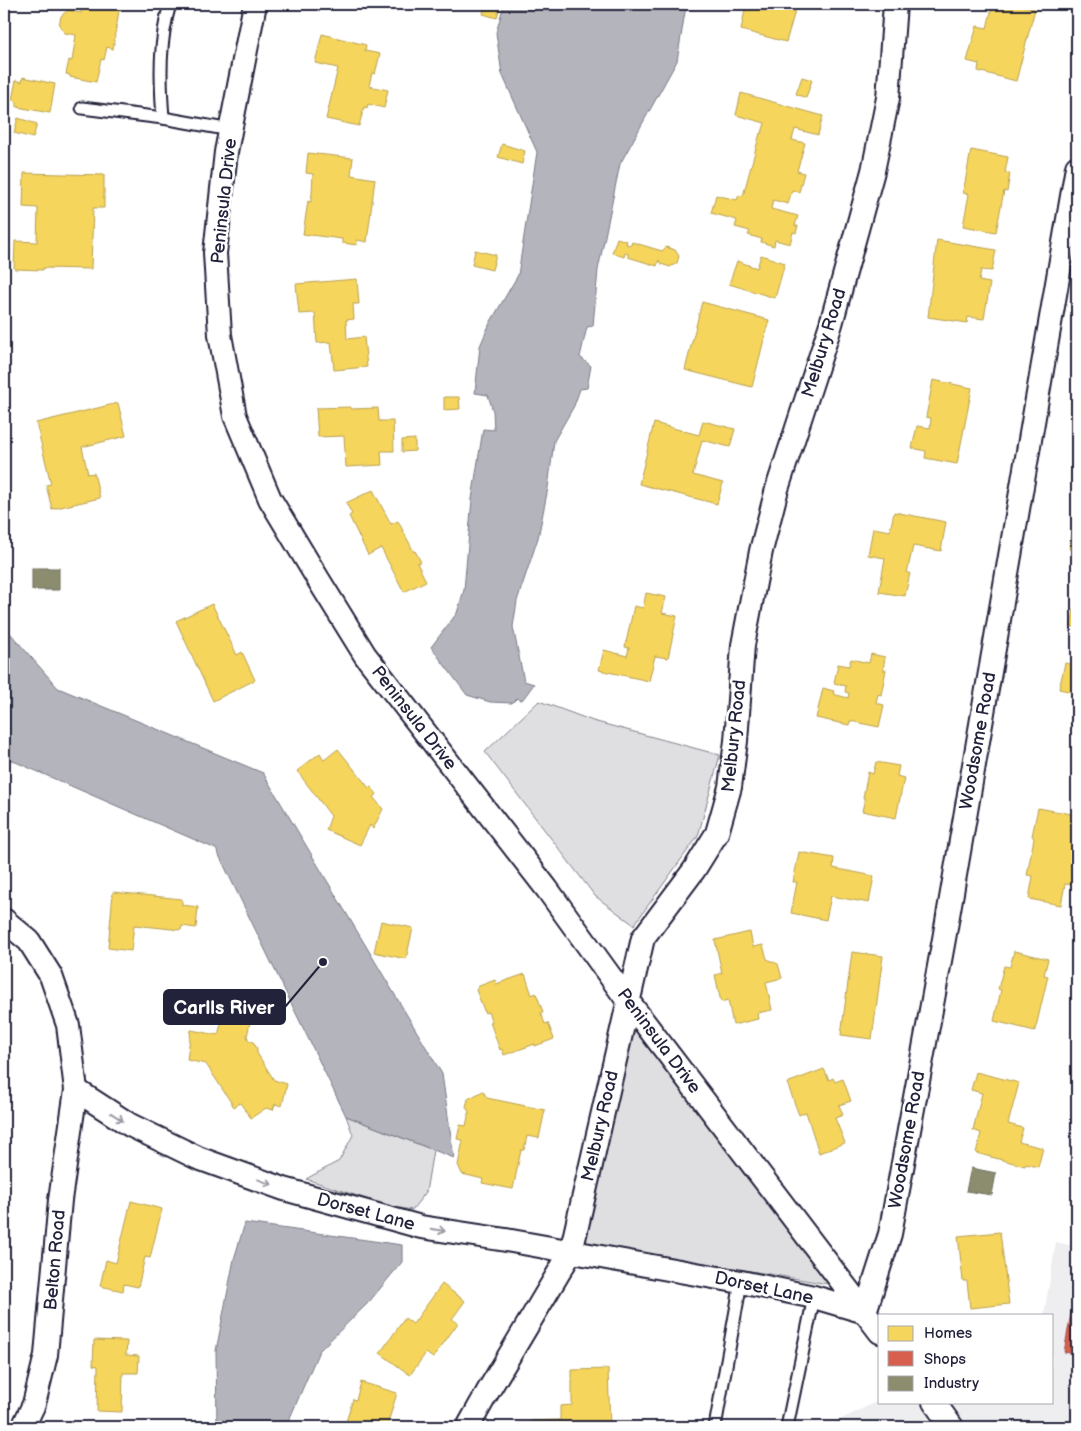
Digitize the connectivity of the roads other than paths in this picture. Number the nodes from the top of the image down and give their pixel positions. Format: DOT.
graph roads {
  1 [pos="170,4"];
  2 [pos="255,4"];
  3 [pos="895,4"];
  4 [pos="82,108"];
  5 [pos="164,118"];
  6 [pos="231,130"];
  7 [pos="1077,167"];
  8 [pos="4,920"];
  9 [pos="628,1001"];
  10 [pos="76,1090"];
  11 [pos="571,1252"];
  12 [pos="741,1282"];
  13 [pos="814,1297"];
  14 [pos="865,1312"];
  15 [pos="878,1329"];
  16 [pos="935,1404"];
  17 [pos="23,1427"];
  18 [pos="468,1427"];
  19 [pos="715,1427"];
  20 [pos="787,1427"];
  21 [pos="952,1427"];
  1 -- 5 [label="lane"];
  2 -- 6 [label="street, Peninsula Drive"];
  3 -- 9 [label="street, Melbury Road"];
  4 -- 5 [label="lane"];
  5 -- 6 [label="lane"];
  6 -- 9 [label="street, Peninsula Drive"];
  7 -- 14 [label="street, Woodsome Road"];
  8 -- 10 [label="street"];
  9 -- 11 [label="street, Melbury Road"];
  9 -- 14 [label="street, Peninsula Drive"];
  10 -- 11 [label="street, Dorset Lane, one-way"];
  10 -- 17 [label="street, Belton Road"];
  11 -- 12 [label="street, Dorset Lane"];
  11 -- 18 [label="street, Melbury Road"];
  12 -- 13 [label="street, Dorset Lane"];
  12 -- 19 [label="lane"];
  13 -- 14 [label="street, Dorset Lane"];
  13 -- 20 [label="lane"];
  14 -- 15 [label="street, Peninsula Drive"];
  16 -- 21 [label="street"];
}
